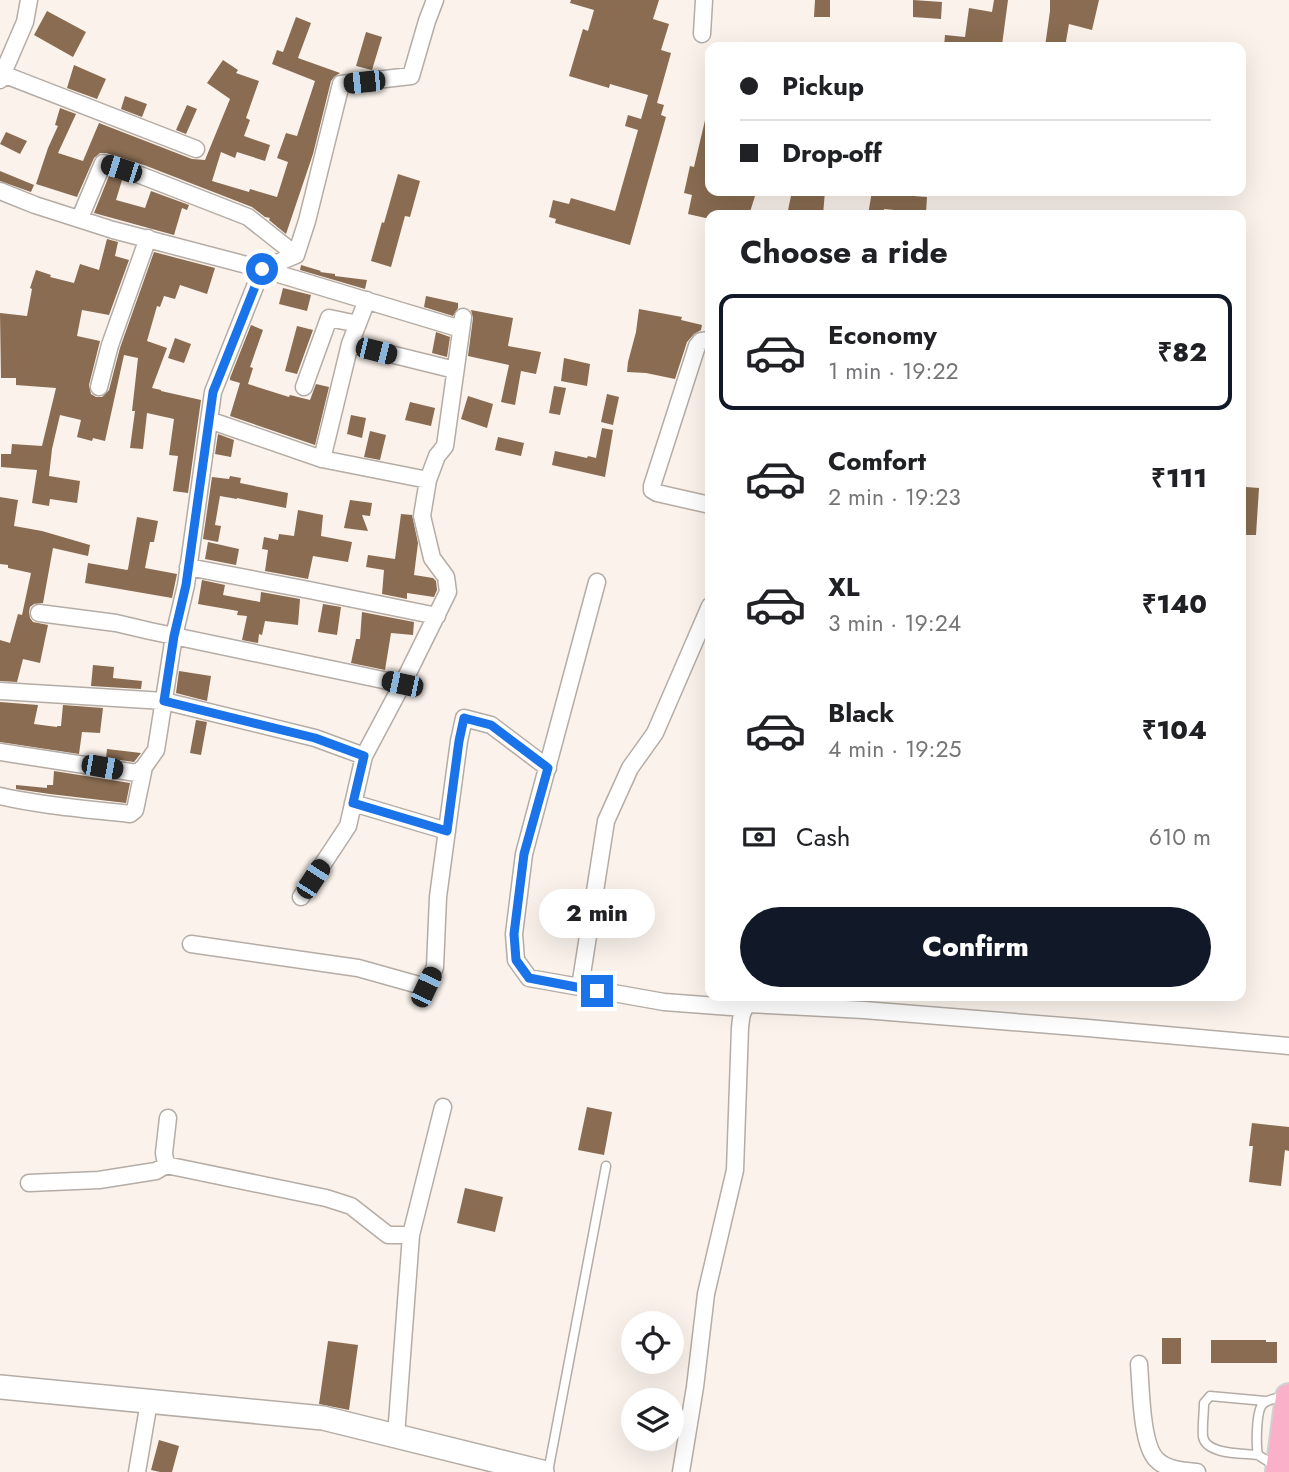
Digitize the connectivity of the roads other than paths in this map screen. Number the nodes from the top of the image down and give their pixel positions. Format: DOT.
graph roads {
  1 [pos="29,0"];
  2 [pos="435,0"];
  3 [pos="704,0"];
  4 [pos="702,34"];
  5 [pos="1,76"];
  6 [pos="196,149"];
  7 [pos="0,191"];
  8 [pos="80,218"];
  9 [pos="148,238"];
  10 [pos="296,255"];
  11 [pos="262,269"];
  12 [pos="366,300"];
  13 [pos="358,324"];
  14 [pos="705,341"];
  15 [pos="350,344"];
  16 [pos="455,370"];
  17 [pos="99,387"];
  18 [pos="304,387"];
  19 [pos="209,420"];
  20 [pos="322,459"];
  21 [pos="428,480"];
  22 [pos="705,504"];
  23 [pos="188,567"];
  24 [pos="597,582"];
  25 [pos="39,613"];
  26 [pos="437,616"];
  27 [pos="705,618"];
  28 [pos="174,636"];
  29 [pos="402,684"];
  30 [pos="0,691"];
  31 [pos="164,701"];
  32 [pos="0,752"];
  33 [pos="364,756"];
  34 [pos="144,767"];
  35 [pos="548,768"];
  36 [pos="0,796"];
  37 [pos="353,803"];
  38 [pos="447,831"];
  39 [pos="302,897"];
  40 [pos="191,944"];
  41 [pos="580,987"];
  42 [pos="743,1002"];
  43 [pos="1289,1046"];
  44 [pos="443,1107"];
  45 [pos="168,1118"];
  46 [pos="166,1165"];
  47 [pos="606,1166"];
  48 [pos="29,1183"];
  49 [pos="411,1235"];
  50 [pos="1139,1364"];
  51 [pos="0,1387"];
  52 [pos="1281,1398"];
  53 [pos="149,1402"];
  54 [pos="396,1436"];
  55 [pos="1272,1465"];
  56 [pos="510,1468"];
  57 [pos="137,1472"];
  58 [pos="542,1472"];
  59 [pos="548,1472"];
  60 [pos="681,1472"];
  61 [pos="1197,1472"];
  1 -- 5 [label="street"];
  2 -- 10 [label="street"];
  3 -- 4 [label="street"];
  5 -- 6 [label="street"];
  7 -- 8 [label="street"];
  8 -- 9 [label="street"];
  8 -- 10 [label="street"];
  9 -- 11 [label="street"];
  9 -- 17 [label="street"];
  10 -- 11 [label="street"];
  11 -- 12 [label="street"];
  11 -- 19 [label="street"];
  12 -- 13 [label="street"];
  12 -- 16 [label="street"];
  13 -- 15 [label="street"];
  13 -- 18 [label="street"];
  14 -- 22 [label="street"];
  15 -- 16 [label="street"];
  15 -- 20 [label="street"];
  16 -- 21 [label="street"];
  19 -- 20 [label="street"];
  19 -- 23 [label="street"];
  20 -- 21 [label="street"];
  21 -- 26 [label="street"];
  23 -- 26 [label="street"];
  23 -- 28 [label="street"];
  24 -- 35 [label="street"];
  25 -- 28 [label="street"];
  26 -- 29 [label="street"];
  27 -- 41 [label="street"];
  28 -- 29 [label="street"];
  28 -- 31 [label="street"];
  29 -- 33 [label="street"];
  30 -- 31 [label="street"];
  31 -- 33 [label="street"];
  31 -- 34 [label="street"];
  32 -- 34 [label="street"];
  33 -- 37 [label="street"];
  34 -- 36 [label="street"];
  35 -- 38 [label="street"];
  35 -- 41 [label="street"];
  37 -- 38 [label="street"];
  37 -- 39 [label="street"];
  38 -- 40 [label="street"];
  41 -- 42 [label="street"];
  42 -- 43 [label="street"];
  42 -- 60 [label="street"];
  44 -- 49 [label="street"];
  45 -- 46 [label="street"];
  46 -- 48 [label="street"];
  46 -- 49 [label="street"];
  47 -- 59 [label="lane"];
  49 -- 54 [label="street"];
  50 -- 61 [label="street"];
  51 -- 53 [label="street"];
  52 -- 55 [label="main road"];
  52 -- 55 [label="lane"];
  53 -- 54 [label="street"];
  53 -- 57 [label="street"];
  54 -- 56 [label="street"];
  56 -- 58 [label="street"];
}
